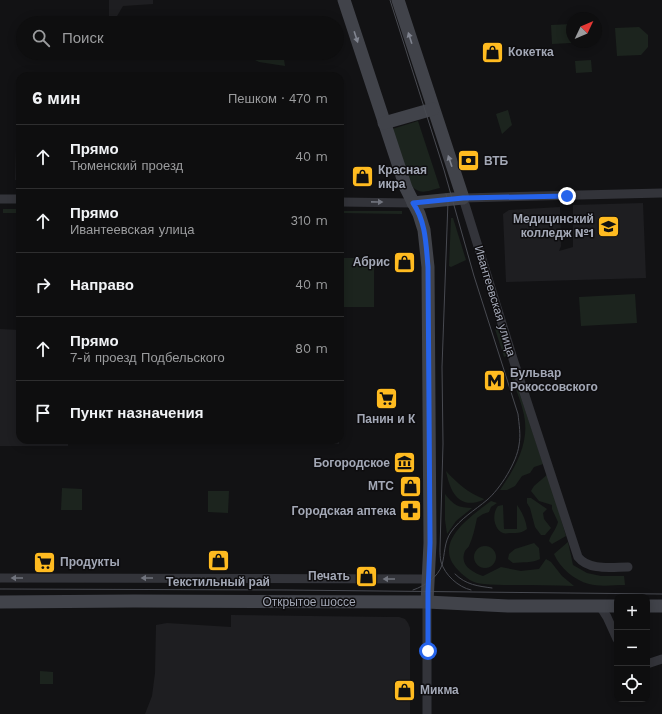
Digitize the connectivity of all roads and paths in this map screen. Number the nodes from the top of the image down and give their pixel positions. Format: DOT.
graph roads {
  1 [pos="344,0"];
  2 [pos="398,0"];
  3 [pos="433,109"];
  4 [pos="384,123"];
  5 [pos="662,193"];
  6 [pos="463,198"];
  7 [pos="0,199"];
  8 [pos="16,199"];
  9 [pos="344,202"];
  10 [pos="413,203"];
  11 [pos="628,568"];
  12 [pos="0,578"];
  13 [pos="428,579"];
  14 [pos="0,602"];
  15 [pos="427,602"];
  16 [pos="600,606"];
  17 [pos="614,606"];
  18 [pos="650,606"];
  19 [pos="662,606"];
  20 [pos="614,632"];
  21 [pos="662,659"];
  22 [pos="650,663"];
  23 [pos="427,714"];
  1 -- 4 [label="street, one-way"];
  3 -- 2 [label="street, Ивантеевская улица, one-way"];
  3 -- 4 [label="street"];
  6 -- 3 [label="street, Ивантеевская улица, one-way"];
  4 -- 10 [label="street"];
  5 -- 6 [label="street"];
  6 -- 10 [label="street"];
  6 -- 11 [label="street, Ивантеевская улица"];
  7 -- 8 [label="street"];
  9 -- 10 [label="street, one-way"];
  10 -- 13 [label="street"];
  13 -- 12 [label="street, one-way"];
  13 -- 15 [label="street"];
  14 -- 15 [label="street, Открытое шоссе"];
  15 -- 16 [label="street, Открытое шоссе"];
  15 -- 23 [label="street"];
  16 -- 17 [label="street, Открытое шоссе"];
  16 -- 20 [label="street"];
  18 -- 19 [label="street"];
  21 -- 22 [label="street"];
}
